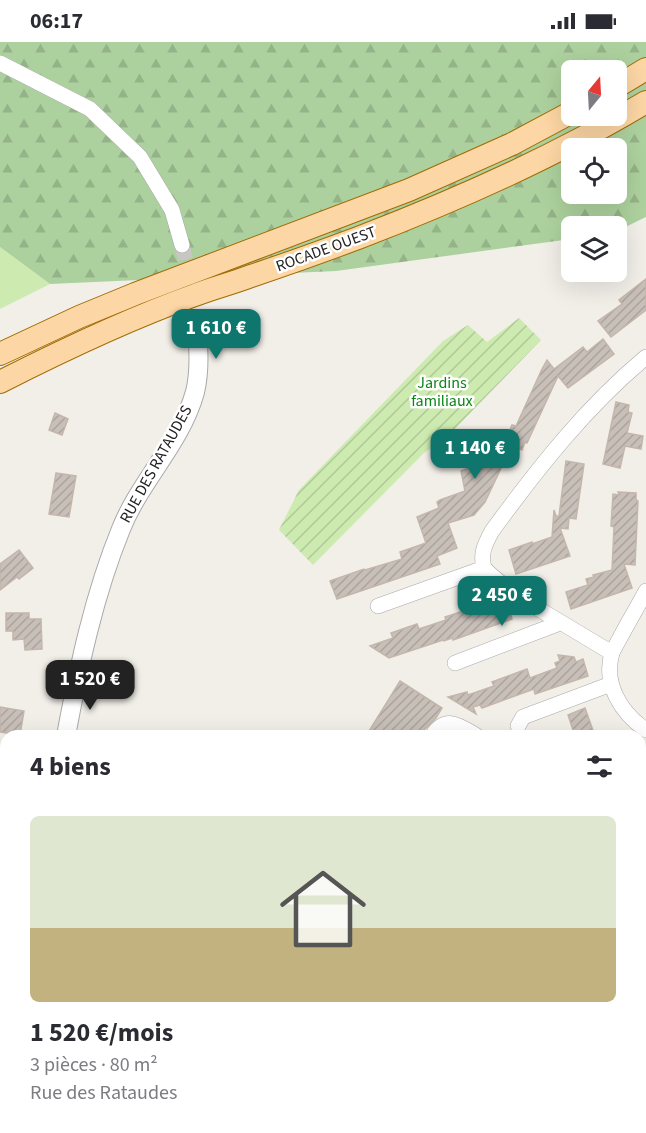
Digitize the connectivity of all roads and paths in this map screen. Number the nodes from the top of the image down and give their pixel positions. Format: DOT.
graph roads {
  1 [pos="0,63"];
  2 [pos="646,69"];
  3 [pos="627,80"];
  4 [pos="646,102"];
  5 [pos="561,118"];
  6 [pos="182,245"];
  7 [pos="197,329"];
  8 [pos="0,354"];
  9 [pos="646,357"];
  10 [pos="0,382"];
  11 [pos="484,568"];
  12 [pos="646,591"];
  13 [pos="378,606"];
  14 [pos="560,623"];
  15 [pos="612,653"];
  16 [pos="455,663"];
  17 [pos="611,684"];
  18 [pos="518,726"];
  19 [pos="646,729"];
  20 [pos="67,730"];
  21 [pos="437,730"];
  22 [pos="466,730"];
  1 -- 6 [label="street"];
  2 -- 3 [label="main road"];
  4 -- 10 [label="main road, ROCADE OUEST"];
  5 -- 8 [label="main road, ROCADE OUEST"];
  7 -- 20 [label="street, RUE DES RATAUDES"];
  9 -- 11 [label="street"];
  11 -- 13 [label="street"];
  11 -- 14 [label="street"];
  12 -- 15 [label="street"];
  14 -- 15 [label="street"];
  14 -- 16 [label="street"];
  15 -- 17 [label="street"];
  17 -- 18 [label="street"];
  17 -- 19 [label="street"];
  21 -- 22 [label="street"];
}
